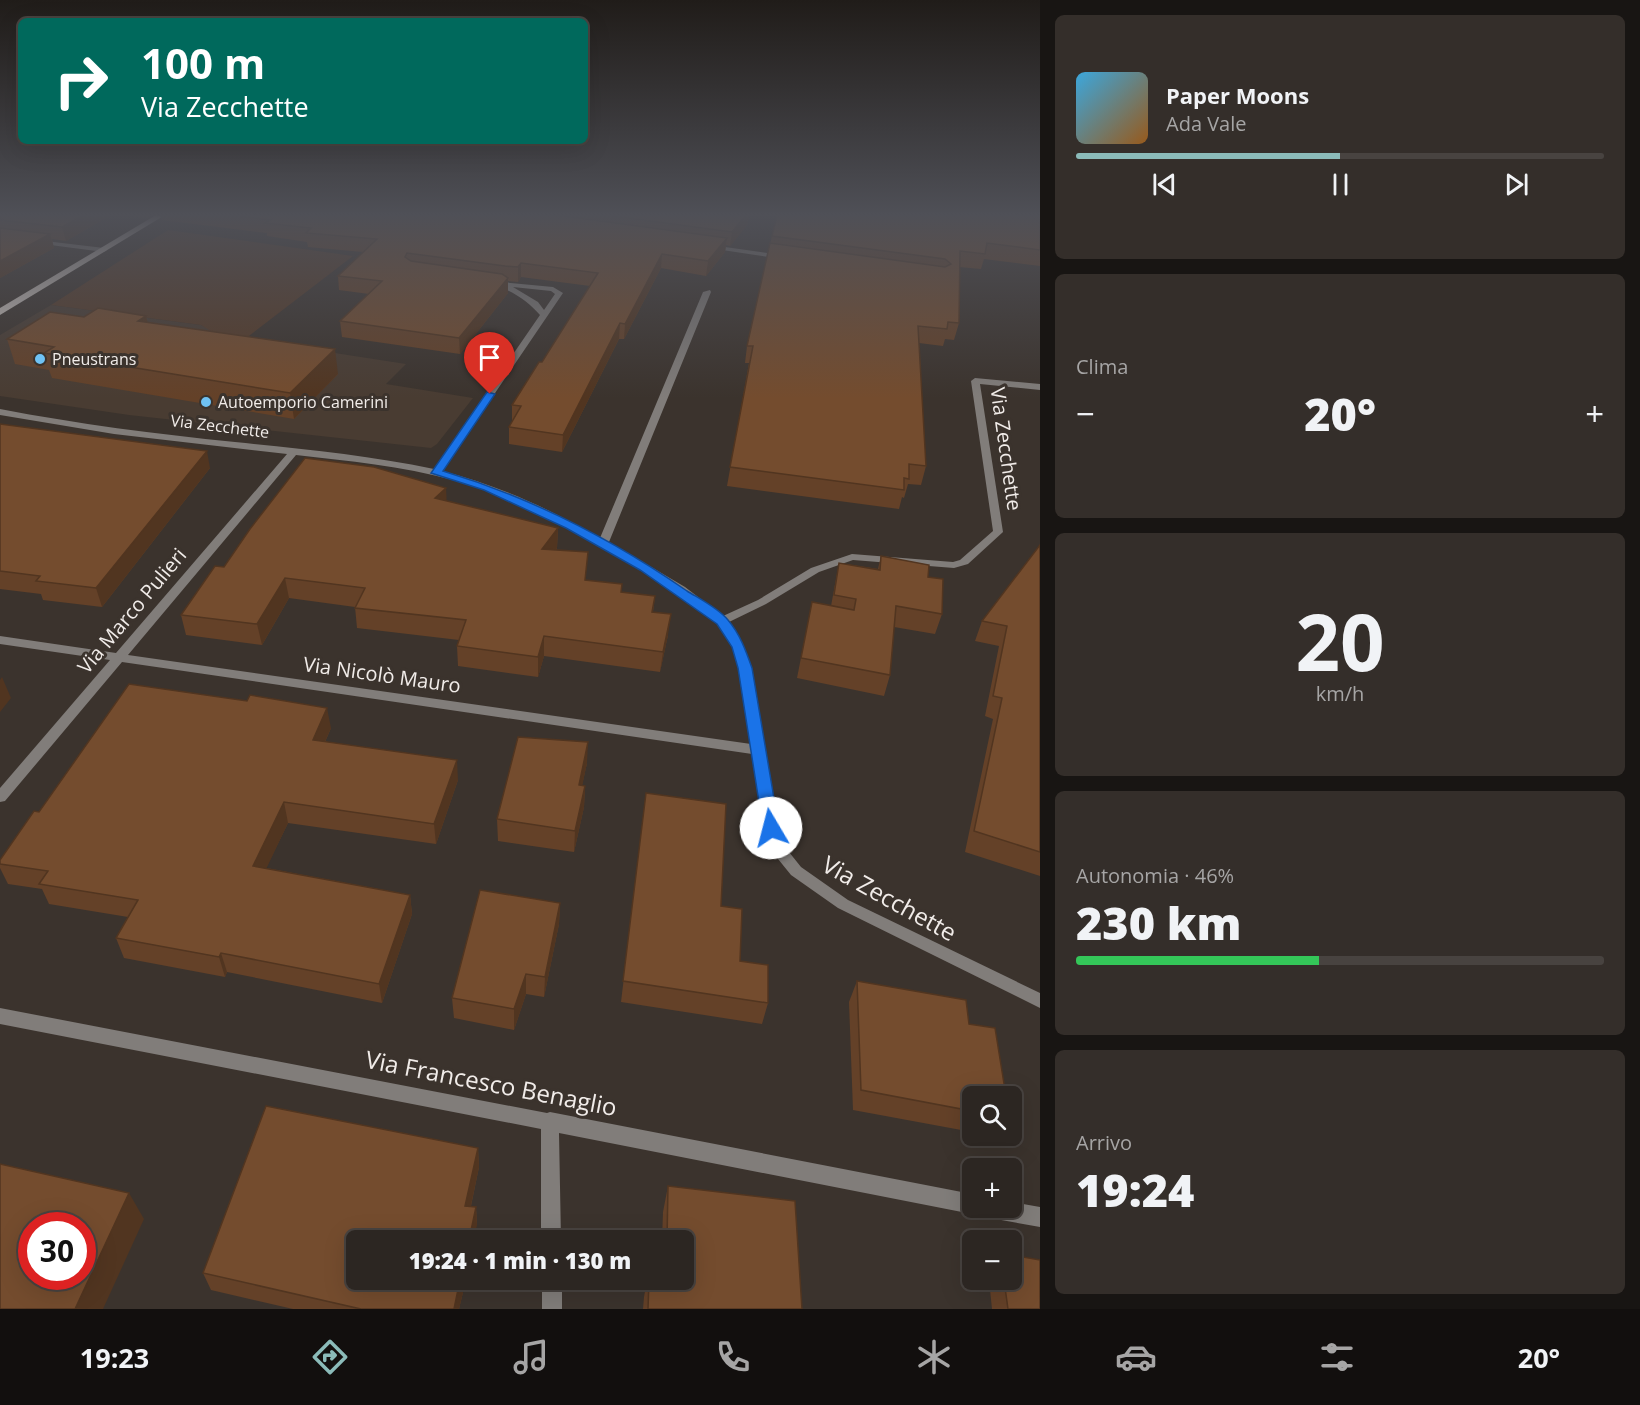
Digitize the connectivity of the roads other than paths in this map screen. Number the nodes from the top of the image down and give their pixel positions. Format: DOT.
graph roads {
  1 [pos="60,276"];
  2 [pos="482,282"];
  3 [pos="505,285"];
  4 [pos="707,292"];
  5 [pos="0,312"];
  6 [pos="544,315"];
  7 [pos="1040,387"];
  8 [pos="0,412"];
  9 [pos="294,452"];
  10 [pos="436,473"];
  11 [pos="603,543"];
  12 [pos="722,621"];
  13 [pos="0,640"];
  14 [pos="119,656"];
  15 [pos="759,750"];
  16 [pos="0,797"];
  17 [pos="1040,1001"];
  18 [pos="0,1016"];
  19 [pos="550,1121"];
  20 [pos="962,1202"];
  21 [pos="1022,1214"];
  22 [pos="1040,1217"];
  23 [pos="551,1230"];
  24 [pos="552,1290"];
  25 [pos="552,1309"];
  1 -- 5 [label="main road"];
  2 -- 3 [label="street"];
  3 -- 6 [label="street"];
  3 -- 6 [label="street"];
  4 -- 11 [label="street"];
  6 -- 10 [label="street"];
  7 -- 12 [label="street, Via Zecchette"];
  8 -- 9 [label="street, Via Zecchette"];
  9 -- 10 [label="street, Via Zecchette"];
  9 -- 14 [label="street, Via Marco Pulieri"];
  10 -- 11 [label="street, Via Zecchette"];
  11 -- 12 [label="street, Via Zecchette"];
  12 -- 15 [label="street, Via Zecchette"];
  13 -- 14 [label="street, Via Nicolò Mauro"];
  14 -- 15 [label="street, Via Nicolò Mauro"];
  14 -- 16 [label="street, Via Marco Pulieri"];
  15 -- 17 [label="street, Via Zecchette"];
  18 -- 19 [label="street, Via Francesco Benaglio"];
  19 -- 20 [label="street, Via Francesco Benaglio"];
  19 -- 23 [label="street"];
  21 -- 22 [label="street"];
  24 -- 25 [label="street"];
}
